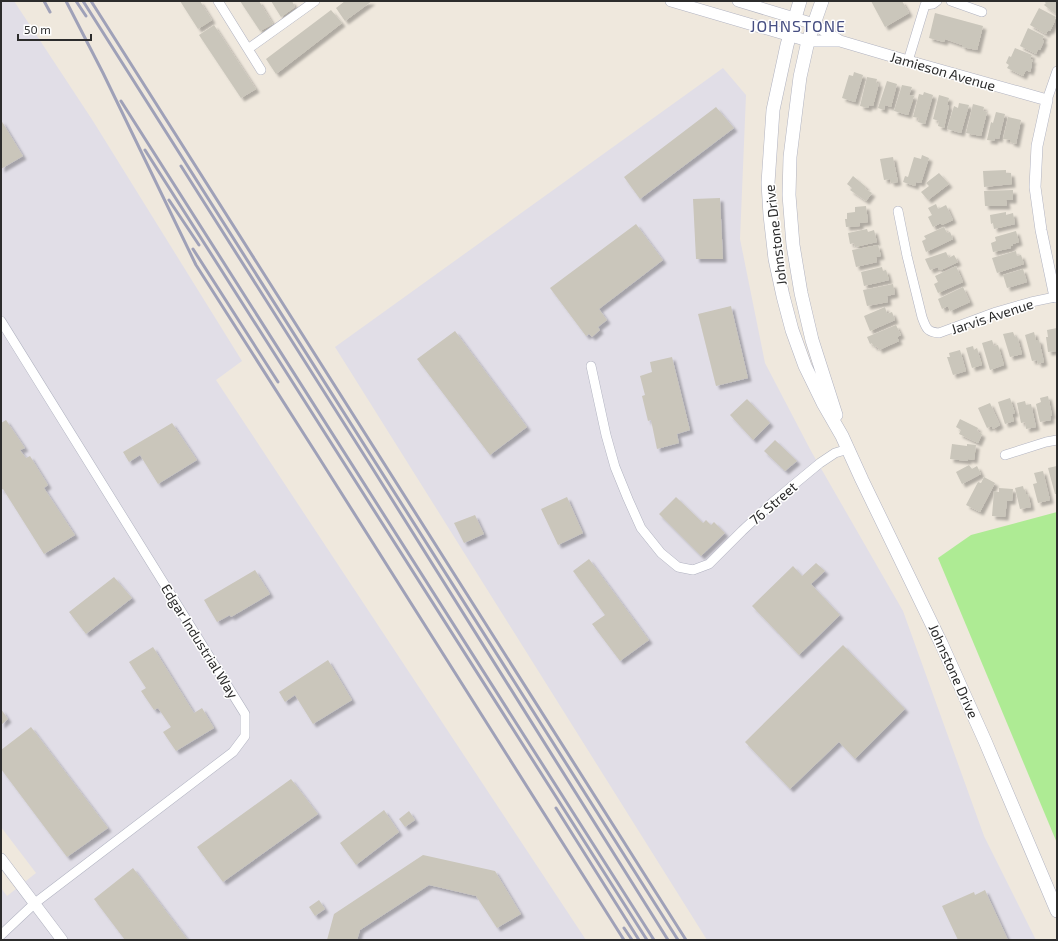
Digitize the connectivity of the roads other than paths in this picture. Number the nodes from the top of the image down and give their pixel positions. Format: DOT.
graph roads {
  1 [pos="218,1"];
  2 [pos="671,1"];
  3 [pos="738,1"];
  4 [pos="800,1"];
  5 [pos="822,1"];
  6 [pos="937,1"];
  7 [pos="951,1"];
  8 [pos="312,2"];
  9 [pos="923,3"];
  10 [pos="982,12"];
  11 [pos="795,18"];
  12 [pos="814,24"];
  13 [pos="790,36"];
  14 [pos="808,41"];
  15 [pos="840,41"];
  16 [pos="248,50"];
  17 [pos="908,61"];
  18 [pos="261,70"];
  19 [pos="1057,71"];
  20 [pos="1047,100"];
  21 [pos="898,211"];
  22 [pos="1056,297"];
  23 [pos="1,320"];
  24 [pos="591,366"];
  25 [pos="842,436"];
  26 [pos="1057,440"];
  27 [pos="848,450"];
  28 [pos="1005,455"];
  29 [pos="1,859"];
  30 [pos="34,903"];
  31 [pos="1057,911"];
  32 [pos="1,935"];
  33 [pos="62,940"];
  1 -- 16 [label="street"];
  2 -- 13 [label="street, Jamieson Avenue"];
  3 -- 11 [label="street, Jamieson Avenue"];
  4 -- 11 [label="main road, Johnstone Drive"];
  5 -- 12 [label="main road, Johnstone Drive"];
  6 -- 9 [label="street"];
  7 -- 10 [label="street"];
  8 -- 16 [label="street"];
  9 -- 17 [label="street"];
  11 -- 12 [label="street, Jamieson Avenue"];
  11 -- 13 [label="main road, Johnstone Drive"];
  12 -- 14 [label="main road, Johnstone Drive"];
  12 -- 15 [label="street, Jamieson Avenue"];
  13 -- 14 [label="street, Jamieson Avenue"];
  13 -- 25 [label="main road, Johnstone Drive"];
  14 -- 15 [label="street, Jamieson Avenue"];
  14 -- 25 [label="main road, Johnstone Drive"];
  15 -- 17 [label="street, Jamieson Avenue"];
  16 -- 18 [label="street"];
  17 -- 20 [label="street, Jamieson Avenue"];
  19 -- 20 [label="street"];
  20 -- 22 [label="street"];
  21 -- 22 [label="street, Jarvis Avenue"];
  23 -- 30 [label="street, Edgar Industrial Way"];
  24 -- 27 [label="street, 76 Street"];
  25 -- 27 [label="main road, Johnstone Drive"];
  26 -- 28 [label="street"];
  27 -- 31 [label="main road, Johnstone Drive"];
  29 -- 30 [label="street"];
  30 -- 32 [label="street, Edgar Industrial Way"];
  30 -- 33 [label="street"];
}
